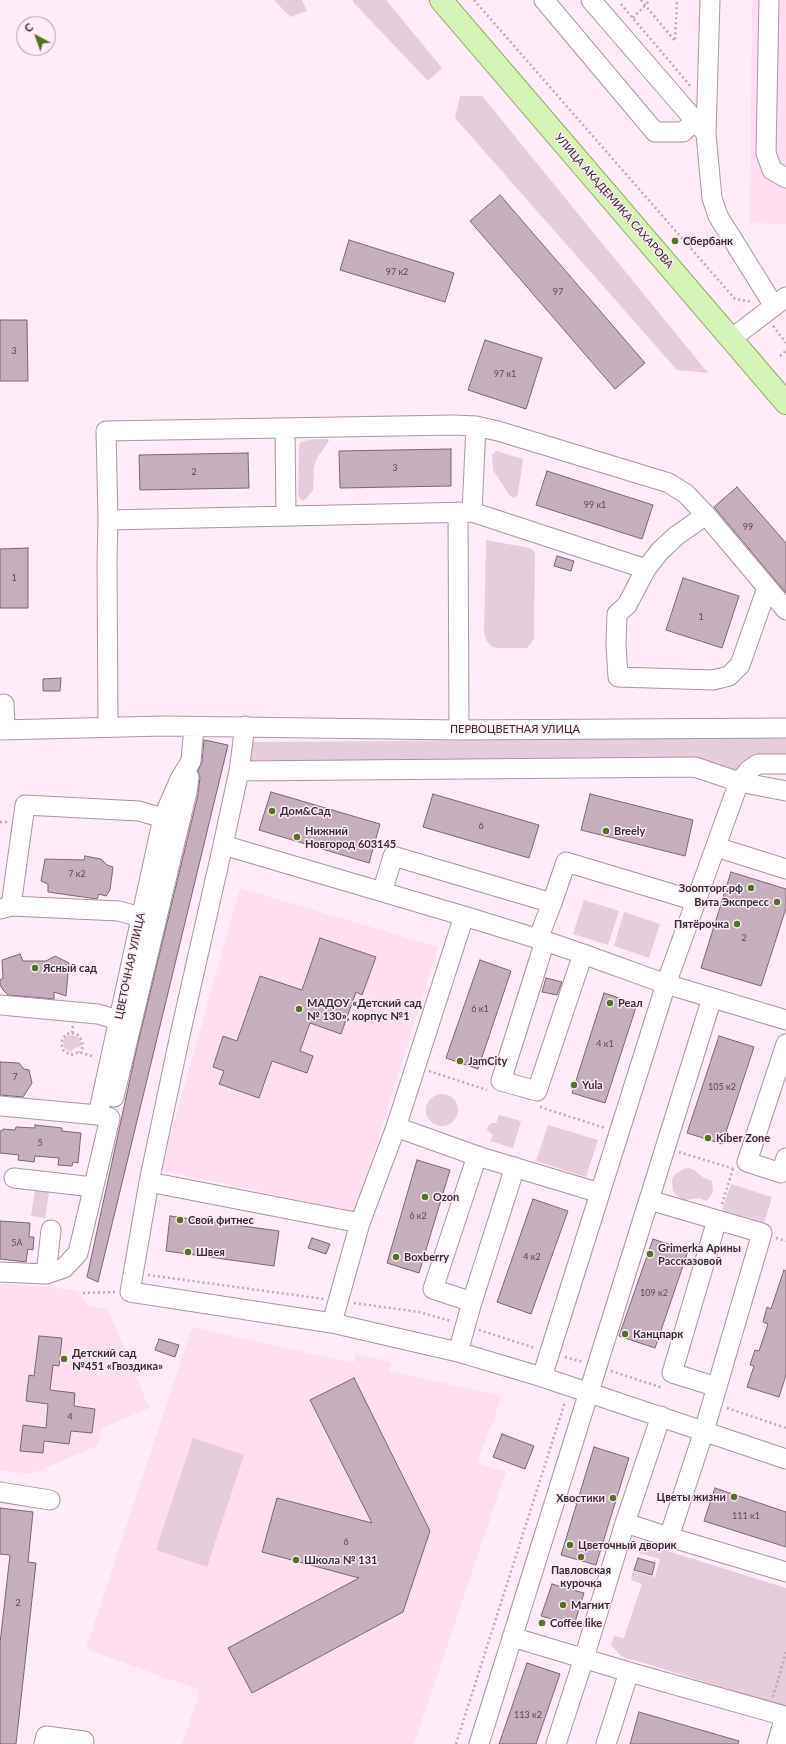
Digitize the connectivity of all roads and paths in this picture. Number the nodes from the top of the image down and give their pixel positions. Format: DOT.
graph roads {
  1 [pos="441,0"];
  2 [pos="474,0"];
  3 [pos="544,0"];
  4 [pos="641,0"];
  5 [pos="650,0"];
  6 [pos="677,0"];
  7 [pos="710,0"];
  8 [pos="769,0"];
  9 [pos="604,3"];
  10 [pos="645,5"];
  11 [pos="633,18"];
  12 [pos="693,81"];
  13 [pos="700,127"];
  14 [pos="786,178"];
  15 [pos="755,302"];
  16 [pos="777,309"];
  17 [pos="731,339"];
  18 [pos="786,343"];
  19 [pos="786,351"];
  20 [pos="780,356"];
  21 [pos="786,403"];
  22 [pos="476,426"];
  23 [pos="285,428"];
  24 [pos="465,512"];
  25 [pos="706,515"];
  26 [pos="286,516"];
  27 [pos="108,520"];
  28 [pos="646,568"];
  29 [pos="768,588"];
  30 [pos="786,610"];
  31 [pos="4,704"];
  32 [pos="194,726"];
  33 [pos="245,726"];
  34 [pos="108,727"];
  35 [pos="786,728"];
  36 [pos="3,730"];
  37 [pos="459,730"];
  38 [pos="191,761"];
  39 [pos="786,764"];
  40 [pos="239,771"];
  41 [pos="739,782"];
  42 [pos="786,791"];
  43 [pos="163,818"];
  44 [pos="223,845"];
  45 [pos="716,847"];
  46 [pos="786,869"];
  47 [pos="382,892"];
  48 [pos="696,901"];
  49 [pos="552,903"];
  50 [pos="6,908"];
  51 [pos="464,916"];
  52 [pos="140,917"];
  53 [pos="542,940"];
  54 [pos="583,954"];
  55 [pos="666,984"];
  56 [pos="712,998"];
  57 [pos="0,1005"];
  58 [pos="75,1012"];
  59 [pos="118,1020"];
  60 [pos="786,1020"];
  61 [pos="72,1033"];
  62 [pos="786,1044"];
  63 [pos="78,1052"];
  64 [pos="109,1060"];
  65 [pos="0,1106"];
  66 [pos="104,1116"];
  67 [pos="396,1127"];
  68 [pos="665,1148"];
  69 [pos="477,1156"];
  70 [pos="786,1158"];
  71 [pos="515,1167"];
  72 [pos="733,1169"];
  73 [pos="741,1171"];
  74 [pos="14,1178"];
  75 [pos="149,1182"];
  76 [pos="93,1187"];
  77 [pos="600,1193"];
  78 [pos="649,1200"];
  79 [pos="717,1220"];
  80 [pos="360,1223"];
  81 [pos="51,1230"];
  82 [pos="0,1272"];
  83 [pos="46,1274"];
  84 [pos="130,1292"];
  85 [pos="83,1293"];
  86 [pos="472,1302"];
  87 [pos="332,1323"];
  88 [pos="458,1352"];
  89 [pos="542,1377"];
  90 [pos="570,1386"];
  91 [pos="717,1387"];
  92 [pos="589,1393"];
  93 [pos="661,1416"];
  94 [pos="704,1431"];
  95 [pos="786,1459"];
  96 [pos="0,1492"];
  97 [pos="50,1500"];
  98 [pos="625,1523"];
  99 [pos="669,1537"];
  100 [pos="786,1572"];
  101 [pos="512,1637"];
  102 [pos="786,1652"];
  103 [pos="584,1658"];
  104 [pos="630,1672"];
  105 [pos="768,1711"];
  106 [pos="84,1741"];
  107 [pos="44,1744"];
  108 [pos="456,1744"];
  109 [pos="479,1744"];
  110 [pos="556,1744"];
  111 [pos="606,1744"];
  112 [pos="777,1744"];
  1 -- 17 [label="main road, УЛИЦА АКАДЕМИКА САХАРОВА"];
  2 -- 15 [label="path"];
  3 -- 13 [label="street"];
  4 -- 10 [label="path"];
  5 -- 10 [label="path"];
  6 -- 10 [label="path"];
  7 -- 13 [label="street"];
  8 -- 14 [label="street"];
  9 -- 11 [label="path"];
  9 -- 13 [label="street"];
  10 -- 11 [label="path"];
  11 -- 12 [label="path"];
  13 -- 16 [label="street"];
  16 -- 17 [label="street"];
  16 -- 18 [label="path"];
  17 -- 21 [label="main road, УЛИЦА АКАДЕМИКА САХАРОВА"];
  19 -- 20 [label="path"];
  22 -- 23 [label="street"];
  22 -- 24 [label="street"];
  22 -- 25 [label="street"];
  23 -- 26 [label="street"];
  23 -- 27 [label="street"];
  24 -- 26 [label="street"];
  24 -- 28 [label="street"];
  24 -- 37 [label="street"];
  25 -- 28 [label="street"];
  25 -- 29 [label="street"];
  26 -- 27 [label="street"];
  27 -- 34 [label="street"];
  28 -- 29 [label="street"];
  29 -- 30 [label="street"];
  31 -- 36 [label="street"];
  32 -- 33 [label="street, ПЕРВОЦВЕТНАЯ УЛИЦА"];
  32 -- 34 [label="street, ПЕРВОЦВЕТНАЯ УЛИЦА"];
  32 -- 38 [label="street, ЦВЕТОЧНАЯ УЛИЦА"];
  33 -- 37 [label="street, ПЕРВОЦВЕТНАЯ УЛИЦА"];
  33 -- 40 [label="street"];
  34 -- 36 [label="street, ПЕРВОЦВЕТНАЯ УЛИЦА"];
  35 -- 37 [label="street, ПЕРВОЦВЕТНАЯ УЛИЦА"];
  38 -- 43 [label="street, ЦВЕТОЧНАЯ УЛИЦА"];
  38 -- 66 [label="street"];
  39 -- 41 [label="street"];
  40 -- 41 [label="street"];
  40 -- 44 [label="street"];
  41 -- 42 [label="street"];
  41 -- 45 [label="street"];
  43 -- 50 [label="street"];
  43 -- 52 [label="street, ЦВЕТОЧНАЯ УЛИЦА"];
  44 -- 47 [label="street"];
  44 -- 75 [label="street"];
  45 -- 46 [label="street"];
  45 -- 48 [label="street"];
  47 -- 49 [label="street"];
  47 -- 51 [label="street"];
  48 -- 49 [label="street"];
  48 -- 55 [label="street"];
  49 -- 53 [label="street"];
  50 -- 52 [label="street"];
  51 -- 53 [label="street"];
  51 -- 67 [label="street"];
  52 -- 59 [label="street, ЦВЕТОЧНАЯ УЛИЦА"];
  53 -- 54 [label="street"];
  53 -- 54 [label="street"];
  54 -- 55 [label="street"];
  55 -- 56 [label="street"];
  55 -- 77 [label="street"];
  56 -- 60 [label="street"];
  56 -- 68 [label="street"];
  57 -- 58 [label="street"];
  58 -- 59 [label="street"];
  58 -- 61 [label="path"];
  59 -- 64 [label="street, ЦВЕТОЧНАЯ УЛИЦА"];
  61 -- 63 [label="path"];
  61 -- 63 [label="path"];
  62 -- 70 [label="street"];
  63 -- 64 [label="path"];
  64 -- 66 [label="street, ЦВЕТОЧНАЯ УЛИЦА"];
  65 -- 66 [label="street"];
  66 -- 76 [label="street"];
  67 -- 69 [label="street"];
  67 -- 80 [label="street"];
  68 -- 72 [label="path"];
  68 -- 78 [label="street"];
  69 -- 71 [label="street"];
  69 -- 86 [label="street"];
  71 -- 77 [label="street"];
  71 -- 86 [label="street"];
  72 -- 73 [label="path"];
  72 -- 79 [label="path"];
  74 -- 76 [label="street"];
  75 -- 80 [label="street"];
  75 -- 84 [label="street"];
  76 -- 83 [label="street"];
  77 -- 89 [label="street"];
  78 -- 79 [label="street"];
  78 -- 92 [label="street"];
  79 -- 91 [label="street"];
  79 -- 91 [label="street"];
  80 -- 87 [label="street"];
  81 -- 83 [label="street"];
  82 -- 83 [label="street"];
  84 -- 85 [label="path"];
  84 -- 87 [label="street"];
  86 -- 88 [label="street"];
  87 -- 88 [label="street"];
  88 -- 89 [label="street"];
  89 -- 90 [label="street"];
  90 -- 92 [label="street"];
  90 -- 108 [label="path"];
  91 -- 94 [label="street"];
  92 -- 93 [label="street"];
  92 -- 101 [label="street"];
  93 -- 94 [label="street"];
  93 -- 98 [label="street"];
  94 -- 95 [label="street"];
  94 -- 99 [label="street"];
  96 -- 97 [label="street"];
  98 -- 99 [label="street"];
  98 -- 103 [label="street"];
  99 -- 100 [label="street"];
  101 -- 103 [label="street"];
  101 -- 109 [label="street"];
  102 -- 105 [label="path"];
  103 -- 104 [label="street"];
  103 -- 110 [label="street"];
  104 -- 105 [label="street"];
  104 -- 111 [label="street"];
  105 -- 112 [label="street"];
  106 -- 107 [label="street"];
}
